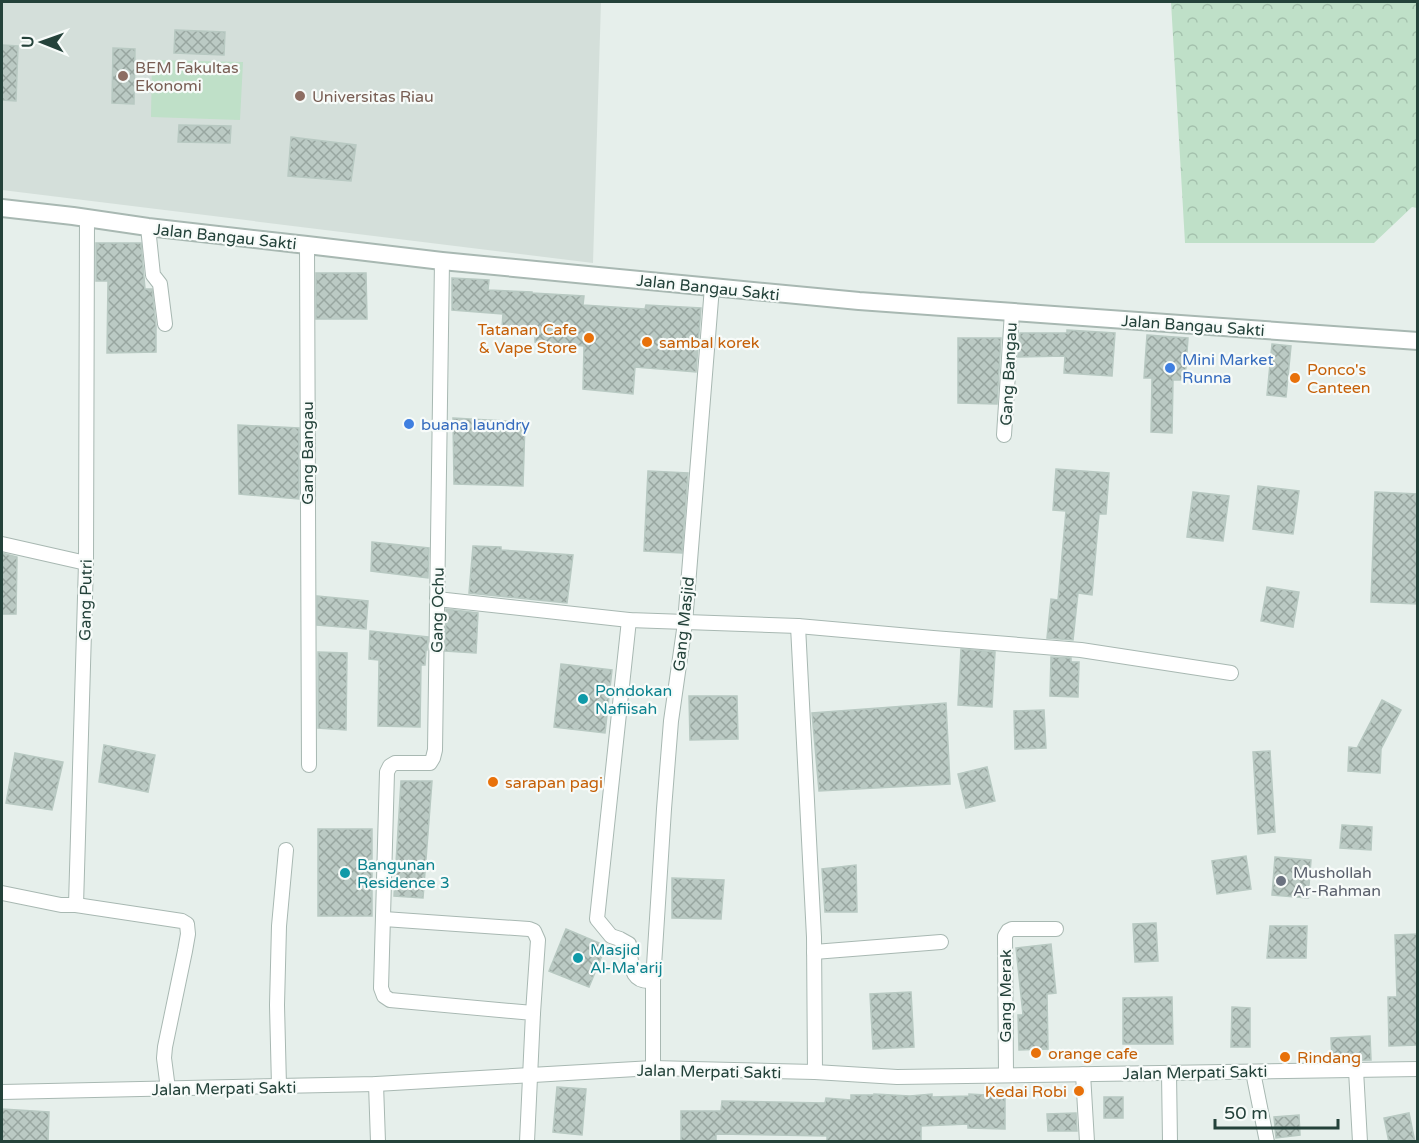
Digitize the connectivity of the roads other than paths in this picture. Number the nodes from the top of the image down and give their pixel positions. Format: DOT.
graph roads {
  1 [pos="2,208"];
  2 [pos="87,218"];
  3 [pos="148,227"];
  4 [pos="307,244"];
  5 [pos="442,261"];
  6 [pos="712,287"];
  7 [pos="1012,312"];
  8 [pos="165,324"];
  9 [pos="1418,341"];
  10 [pos="1004,435"];
  11 [pos="2,543"];
  12 [pos="86,563"];
  13 [pos="437,599"];
  14 [pos="629,620"];
  15 [pos="685,623"];
  16 [pos="798,626"];
  17 [pos="1231,673"];
  18 [pos="309,765"];
  19 [pos="286,850"];
  20 [pos="2,893"];
  21 [pos="76,905"];
  22 [pos="384,919"];
  23 [pos="1056,929"];
  24 [pos="941,942"];
  25 [pos="814,952"];
  26 [pos="653,981"];
  27 [pos="533,1013"];
  28 [pos="653,1068"];
  29 [pos="1418,1069"];
  30 [pos="1356,1070"];
  31 [pos="1253,1071"];
  32 [pos="815,1072"];
  33 [pos="1169,1073"];
  34 [pos="530,1074"];
  35 [pos="1083,1074"];
  36 [pos="1006,1075"];
  37 [pos="376,1084"];
  38 [pos="279,1086"];
  39 [pos="168,1089"];
  40 [pos="2,1092"];
  41 [pos="378,1142"];
  42 [pos="527,1142"];
  43 [pos="1087,1142"];
  44 [pos="1170,1142"];
  45 [pos="1267,1142"];
  46 [pos="1360,1142"];
  1 -- 2 [label="street, Jalan Bangau Sakti"];
  2 -- 3 [label="street, Jalan Bangau Sakti"];
  2 -- 12 [label="street, Gang Putri"];
  3 -- 4 [label="street, Jalan Bangau Sakti"];
  3 -- 8 [label="street"];
  4 -- 5 [label="street, Jalan Bangau Sakti"];
  4 -- 18 [label="street, Gang Bangau"];
  5 -- 6 [label="street, Jalan Bangau Sakti"];
  5 -- 13 [label="street, Gang Ochu"];
  6 -- 7 [label="street, Jalan Bangau Sakti"];
  6 -- 15 [label="street, Gang Masjid"];
  7 -- 9 [label="street, Jalan Bangau Sakti"];
  7 -- 10 [label="street, Gang Bangau"];
  11 -- 12 [label="street"];
  12 -- 21 [label="street, Gang Putri"];
  13 -- 14 [label="street"];
  13 -- 22 [label="street, Gang Ochu"];
  14 -- 15 [label="street"];
  14 -- 26 [label="street"];
  15 -- 16 [label="street"];
  15 -- 26 [label="street, Gang Masjid"];
  16 -- 17 [label="street"];
  16 -- 25 [label="street"];
  19 -- 38 [label="street"];
  20 -- 21 [label="street"];
  21 -- 39 [label="street"];
  22 -- 27 [label="street"];
  22 -- 27 [label="street"];
  23 -- 36 [label="street, Gang Merak"];
  24 -- 25 [label="street"];
  25 -- 32 [label="street"];
  26 -- 28 [label="street, Gang Masjid"];
  27 -- 34 [label="street"];
  28 -- 32 [label="street, Jalan Merpati Sakti"];
  28 -- 34 [label="street, Jalan Merpati Sakti"];
  29 -- 30 [label="street, Jalan Merpati Sakti"];
  30 -- 31 [label="street, Jalan Merpati Sakti"];
  30 -- 46 [label="street"];
  31 -- 33 [label="street, Jalan Merpati Sakti"];
  31 -- 45 [label="street"];
  32 -- 36 [label="street, Jalan Merpati Sakti"];
  33 -- 35 [label="street, Jalan Merpati Sakti"];
  33 -- 44 [label="street"];
  34 -- 37 [label="street, Jalan Merpati Sakti"];
  34 -- 42 [label="street"];
  35 -- 36 [label="street, Jalan Merpati Sakti"];
  35 -- 43 [label="street"];
  37 -- 38 [label="street, Jalan Merpati Sakti"];
  37 -- 41 [label="street"];
  38 -- 39 [label="street, Jalan Merpati Sakti"];
  39 -- 40 [label="street, Jalan Merpati Sakti"];
}
